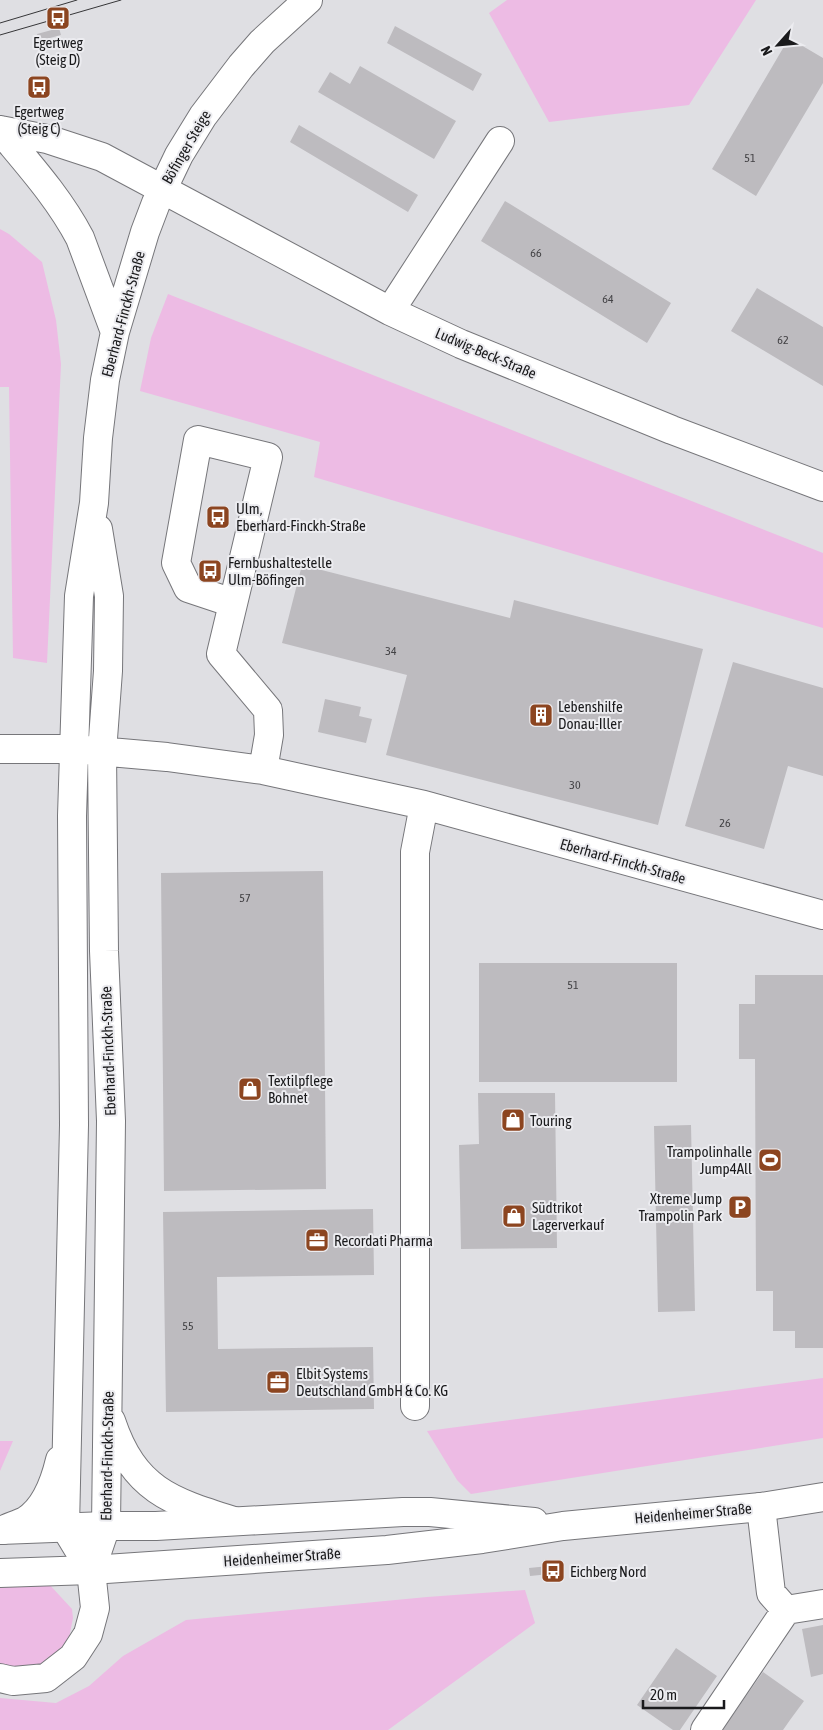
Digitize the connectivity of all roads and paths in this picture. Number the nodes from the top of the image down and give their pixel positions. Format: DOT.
graph roads {
  1 [pos="308,0"];
  2 [pos="0,130"];
  3 [pos="500,141"];
  4 [pos="163,189"];
  5 [pos="390,311"];
  6 [pos="115,332"];
  7 [pos="823,487"];
  8 [pos="94,503"];
  9 [pos="233,603"];
  10 [pos="0,749"];
  11 [pos="75,749"];
  12 [pos="102,752"];
  13 [pos="263,770"];
  14 [pos="424,805"];
  15 [pos="823,915"];
  16 [pos="415,1406"];
  17 [pos="108,1411"];
  18 [pos="67,1429"];
  19 [pos="823,1497"];
  20 [pos="761,1507"];
  21 [pos="235,1521"];
  22 [pos="106,1526"];
  23 [pos="563,1526"];
  24 [pos="65,1528"];
  25 [pos="2,1530"];
  26 [pos="91,1570"];
  27 [pos="0,1573"];
  28 [pos="823,1604"];
  29 [pos="786,1610"];
  30 [pos="0,1678"];
  31 [pos="705,1730"];
  1 -- 4 [label="street, Böfinger Steige"];
  2 -- 4 [label="street, Böfinger Steige"];
  2 -- 6 [label="street"];
  3 -- 5 [label="street"];
  4 -- 5 [label="street, Ludwig-Beck-Straße"];
  4 -- 6 [label="street, Eberhard-Finckh-Straße"];
  5 -- 7 [label="street, Ludwig-Beck-Straße"];
  6 -- 8 [label="street, Eberhard-Finckh-Straße"];
  8 -- 11 [label="street, Eberhard-Finckh-Straße"];
  8 -- 12 [label="street, Eberhard-Finckh-Straße"];
  9 -- 9 [label="street"];
  9 -- 13 [label="street"];
  10 -- 11 [label="street"];
  11 -- 12 [label="street, Eberhard-Finckh-Straße"];
  11 -- 18 [label="street, Eberhard-Finckh-Straße"];
  12 -- 13 [label="street, Eberhard-Finckh-Straße"];
  12 -- 17 [label="street, Eberhard-Finckh-Straße"];
  13 -- 14 [label="street, Eberhard-Finckh-Straße"];
  14 -- 15 [label="street, Eberhard-Finckh-Straße"];
  14 -- 16 [label="street"];
  17 -- 21 [label="street"];
  17 -- 22 [label="street, Eberhard-Finckh-Straße"];
  18 -- 24 [label="street, Eberhard-Finckh-Straße"];
  18 -- 25 [label="street"];
  19 -- 20 [label="street, Heidenheimer Straße"];
  20 -- 23 [label="street, Heidenheimer Straße"];
  20 -- 29 [label="street"];
  21 -- 22 [label="street, Heidenheimer Straße"];
  21 -- 23 [label="street, Heidenheimer Straße"];
  22 -- 24 [label="street, Heidenheimer Straße"];
  22 -- 26 [label="street, Eberhard-Finckh-Straße"];
  23 -- 26 [label="street, Heidenheimer Straße"];
  24 -- 25 [label="street, Heidenheimer Straße"];
  24 -- 26 [label="street"];
  26 -- 27 [label="street, Heidenheimer Straße"];
  26 -- 30 [label="street"];
  28 -- 29 [label="street"];
  29 -- 31 [label="street"];
}
